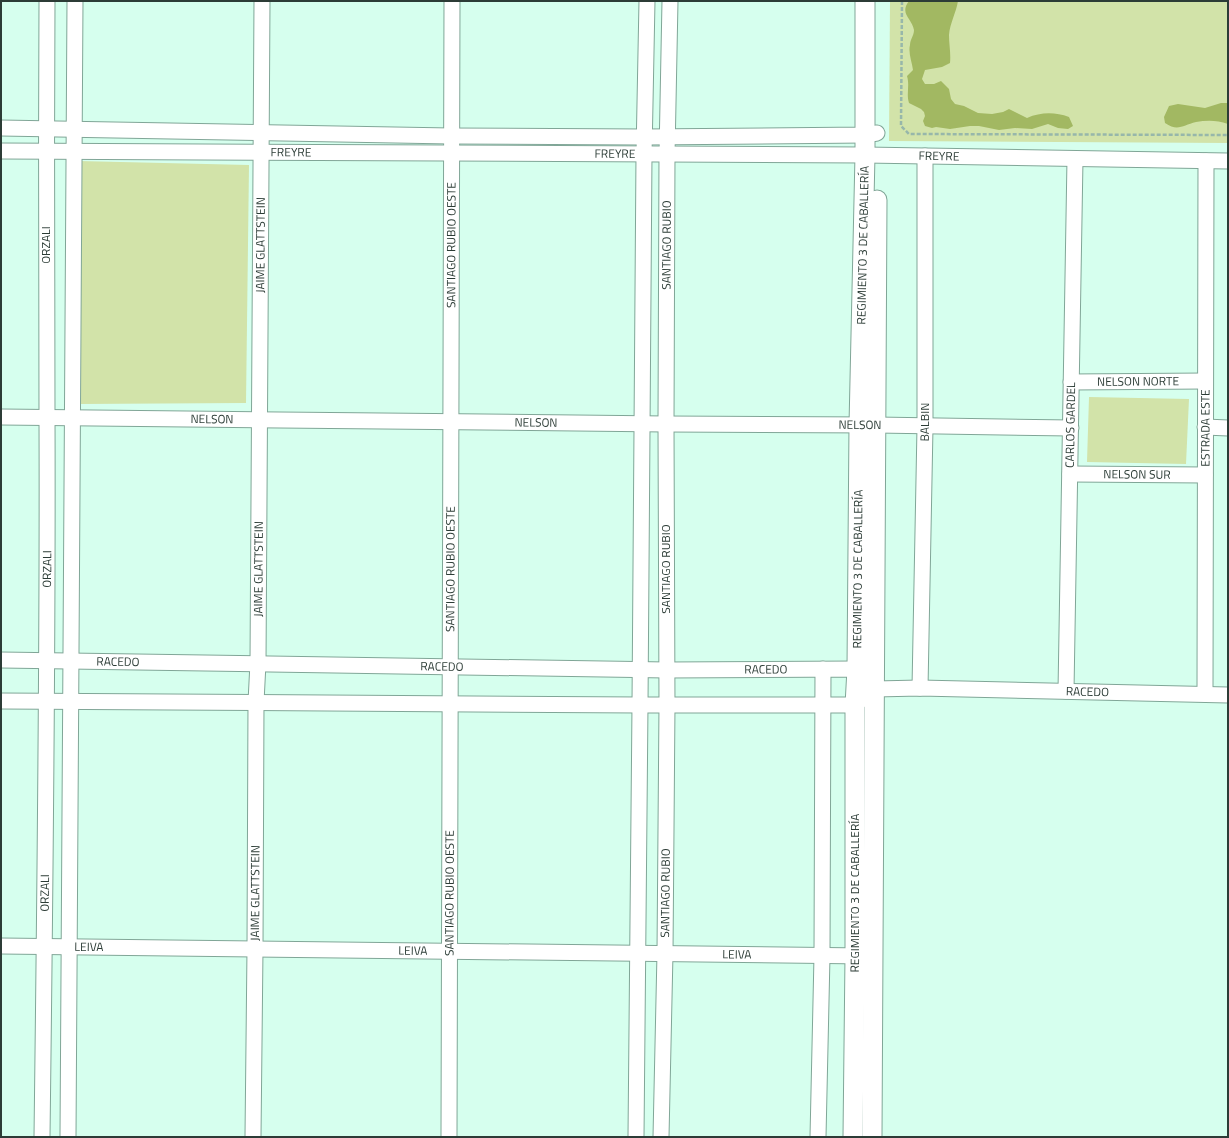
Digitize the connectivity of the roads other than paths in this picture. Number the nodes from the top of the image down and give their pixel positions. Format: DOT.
graph roads {
  1 [pos="47,1"];
  2 [pos="75,1"];
  3 [pos="262,1"];
  4 [pos="452,1"];
  5 [pos="647,1"];
  6 [pos="670,1"];
  7 [pos="865,1"];
  8 [pos="877,1"];
  9 [pos="1,128"];
  10 [pos="46,128"];
  11 [pos="74,129"];
  12 [pos="261,132"];
  13 [pos="871,134"];
  14 [pos="451,136"];
  15 [pos="644,136"];
  16 [pos="668,136"];
  17 [pos="1,151"];
  18 [pos="46,151"];
  19 [pos="74,151"];
  20 [pos="261,152"];
  21 [pos="451,153"];
  22 [pos="644,154"];
  23 [pos="667,154"];
  24 [pos="871,155"];
  25 [pos="925,156"];
  26 [pos="1075,159"];
  27 [pos="1206,161"];
  28 [pos="1228,161"];
  29 [pos="1206,381"];
  30 [pos="1071,382"];
  31 [pos="1,417"];
  32 [pos="48,418"];
  33 [pos="73,418"];
  34 [pos="259,420"];
  35 [pos="451,422"];
  36 [pos="641,424"];
  37 [pos="666,424"];
  38 [pos="868,425"];
  39 [pos="925,427"];
  40 [pos="1205,427"];
  41 [pos="1071,428"];
  42 [pos="1228,428"];
  43 [pos="1070,474"];
  44 [pos="1205,475"];
  45 [pos="1,660"];
  46 [pos="46,660"];
  47 [pos="71,661"];
  48 [pos="258,663"];
  49 [pos="450,667"];
  50 [pos="823,669"];
  51 [pos="857,669"];
  52 [pos="640,670"];
  53 [pos="666,670"];
  54 [pos="920,688"];
  55 [pos="875,689"];
  56 [pos="1066,690"];
  57 [pos="1204,694"];
  58 [pos="1228,695"];
  59 [pos="1,701"];
  60 [pos="46,701"];
  61 [pos="71,701"];
  62 [pos="256,702"];
  63 [pos="450,704"];
  64 [pos="640,705"];
  65 [pos="667,705"];
  66 [pos="823,705"];
  67 [pos="855,705"];
  68 [pos="1,946"];
  69 [pos="45,946"];
  70 [pos="70,946"];
  71 [pos="255,949"];
  72 [pos="450,951"];
  73 [pos="637,953"];
  74 [pos="665,953"];
  75 [pos="822,956"];
  76 [pos="864,956"];
  77 [pos="42,1137"];
  78 [pos="68,1137"];
  79 [pos="253,1137"];
  80 [pos="448,1137"];
  81 [pos="636,1137"];
  82 [pos="661,1137"];
  83 [pos="818,1137"];
  84 [pos="853,1137"];
  85 [pos="872,1137"];
  1 -- 10 [label="street, ORZALI"];
  2 -- 11 [label="street, ORZALI"];
  3 -- 12 [label="street, JAIME GLATTSTEIN"];
  4 -- 14 [label="street, SANTIAGO RUBIO OESTE"];
  5 -- 15 [label="street, SANTIAGO RUBIO"];
  6 -- 16 [label="street, SANTIAGO RUBIO"];
  7 -- 13 [label="street, REGIMIENTO 3 DE CABALLERÍA"];
  8 -- 13 [label="street, REGIMIENTO 3 DE CABALLERÍA"];
  9 -- 10 [label="street, FREYRE"];
  10 -- 11 [label="street, FREYRE"];
  10 -- 18 [label="street, ORZALI"];
  11 -- 12 [label="street, FREYRE"];
  11 -- 19 [label="street, ORZALI"];
  12 -- 14 [label="street, FREYRE"];
  12 -- 20 [label="street, JAIME GLATTSTEIN"];
  13 -- 16 [label="street, FREYRE"];
  13 -- 24 [label="street, REGIMIENTO 3 DE CABALLERÍA"];
  14 -- 15 [label="street, FREYRE"];
  14 -- 21 [label="street, SANTIAGO RUBIO OESTE"];
  15 -- 16 [label="street, FREYRE"];
  15 -- 22 [label="street, SANTIAGO RUBIO"];
  16 -- 23 [label="street, SANTIAGO RUBIO"];
  17 -- 18 [label="street, FREYRE"];
  18 -- 19 [label="street, FREYRE"];
  18 -- 32 [label="street, ORZALI"];
  19 -- 20 [label="street, FREYRE"];
  19 -- 33 [label="street, ORZALI"];
  20 -- 21 [label="street, FREYRE"];
  20 -- 34 [label="street, JAIME GLATTSTEIN"];
  21 -- 22 [label="street, FREYRE"];
  21 -- 35 [label="street, SANTIAGO RUBIO OESTE"];
  22 -- 23 [label="street, FREYRE"];
  22 -- 36 [label="street, SANTIAGO RUBIO"];
  23 -- 24 [label="street, FREYRE"];
  23 -- 37 [label="street, SANTIAGO RUBIO"];
  24 -- 25 [label="street, FREYRE"];
  24 -- 38 [label="street, REGIMIENTO 3 DE CABALLERÍA"];
  25 -- 26 [label="street, FREYRE"];
  25 -- 39 [label="street, BALBIN"];
  26 -- 27 [label="street, FREYRE"];
  26 -- 30 [label="street, CARLOS GARDEL"];
  27 -- 28 [label="street, FREYRE"];
  27 -- 29 [label="street, ESTRADA ESTE"];
  29 -- 30 [label="street, NELSON NORTE"];
  29 -- 40 [label="street, ESTRADA ESTE"];
  30 -- 41 [label="street, CARLOS GARDEL"];
  31 -- 32 [label="street, NELSON"];
  32 -- 33 [label="street, NELSON"];
  32 -- 46 [label="street, ORZALI"];
  33 -- 34 [label="street, NELSON"];
  33 -- 47 [label="street, ORZALI"];
  34 -- 35 [label="street, NELSON"];
  34 -- 48 [label="street, JAIME GLATTSTEIN"];
  35 -- 36 [label="street, NELSON"];
  35 -- 49 [label="street, SANTIAGO RUBIO OESTE"];
  36 -- 37 [label="street, NELSON"];
  36 -- 52 [label="street, SANTIAGO RUBIO"];
  37 -- 38 [label="street, NELSON"];
  37 -- 53 [label="street, SANTIAGO RUBIO"];
  38 -- 39 [label="street, NELSON"];
  38 -- 51 [label="street, REGIMIENTO 3 DE CABALLERÍA"];
  38 -- 55 [label="street, REGIMIENTO 3 DE CABALLERÍA"];
  39 -- 41 [label="street, NELSON"];
  39 -- 54 [label="street, BALBIN"];
  40 -- 42 [label="street"];
  40 -- 44 [label="street, ESTRADA ESTE"];
  41 -- 43 [label="street, CARLOS GARDEL"];
  43 -- 44 [label="street, NELSON SUR"];
  43 -- 56 [label="street, CARLOS GARDEL"];
  44 -- 57 [label="street, ESTRADA ESTE"];
  45 -- 46 [label="street, RACEDO"];
  46 -- 47 [label="street, RACEDO"];
  46 -- 60 [label="street, ORZALI"];
  47 -- 48 [label="street, RACEDO"];
  47 -- 61 [label="street, ORZALI"];
  48 -- 49 [label="street, RACEDO"];
  48 -- 62 [label="street, JAIME GLATTSTEIN"];
  49 -- 52 [label="street, RACEDO"];
  49 -- 63 [label="street, SANTIAGO RUBIO OESTE"];
  50 -- 51 [label="street, RACEDO"];
  50 -- 53 [label="street, RACEDO"];
  50 -- 66 [label="street"];
  51 -- 55 [label="street"];
  51 -- 67 [label="street, REGIMIENTO 3 DE CABALLERÍA"];
  52 -- 53 [label="street, RACEDO"];
  52 -- 64 [label="street, SANTIAGO RUBIO"];
  53 -- 65 [label="street, SANTIAGO RUBIO"];
  54 -- 55 [label="street, RACEDO"];
  54 -- 56 [label="street, RACEDO"];
  55 -- 67 [label="street"];
  55 -- 76 [label="street, REGIMIENTO 3 DE CABALLERÍA"];
  56 -- 57 [label="street, RACEDO"];
  57 -- 58 [label="street, RACEDO"];
  59 -- 60 [label="street"];
  60 -- 61 [label="street"];
  60 -- 69 [label="street, ORZALI"];
  61 -- 62 [label="street"];
  61 -- 70 [label="street, ORZALI"];
  62 -- 63 [label="street"];
  62 -- 71 [label="street, JAIME GLATTSTEIN"];
  63 -- 64 [label="street"];
  63 -- 72 [label="street, SANTIAGO RUBIO OESTE"];
  64 -- 65 [label="street"];
  64 -- 73 [label="street, SANTIAGO RUBIO"];
  65 -- 66 [label="street"];
  65 -- 74 [label="street, SANTIAGO RUBIO"];
  66 -- 67 [label="street"];
  66 -- 75 [label="street"];
  67 -- 76 [label="street, REGIMIENTO 3 DE CABALLERÍA"];
  68 -- 69 [label="street, LEIVA"];
  69 -- 70 [label="street, LEIVA"];
  69 -- 77 [label="street, ORZALI"];
  70 -- 71 [label="street, LEIVA"];
  70 -- 78 [label="street, ORZALI"];
  71 -- 72 [label="street, LEIVA"];
  71 -- 79 [label="street, JAIME GLATTSTEIN"];
  72 -- 73 [label="street, LEIVA"];
  72 -- 80 [label="street, SANTIAGO RUBIO OESTE"];
  73 -- 74 [label="street, LEIVA"];
  73 -- 81 [label="street, SANTIAGO RUBIO"];
  74 -- 75 [label="street, LEIVA"];
  74 -- 82 [label="street, SANTIAGO RUBIO"];
  75 -- 76 [label="street, LEIVA"];
  75 -- 83 [label="street"];
  76 -- 84 [label="street, REGIMIENTO 3 DE CABALLERÍA"];
  76 -- 85 [label="street, REGIMIENTO 3 DE CABALLERÍA"];
}
